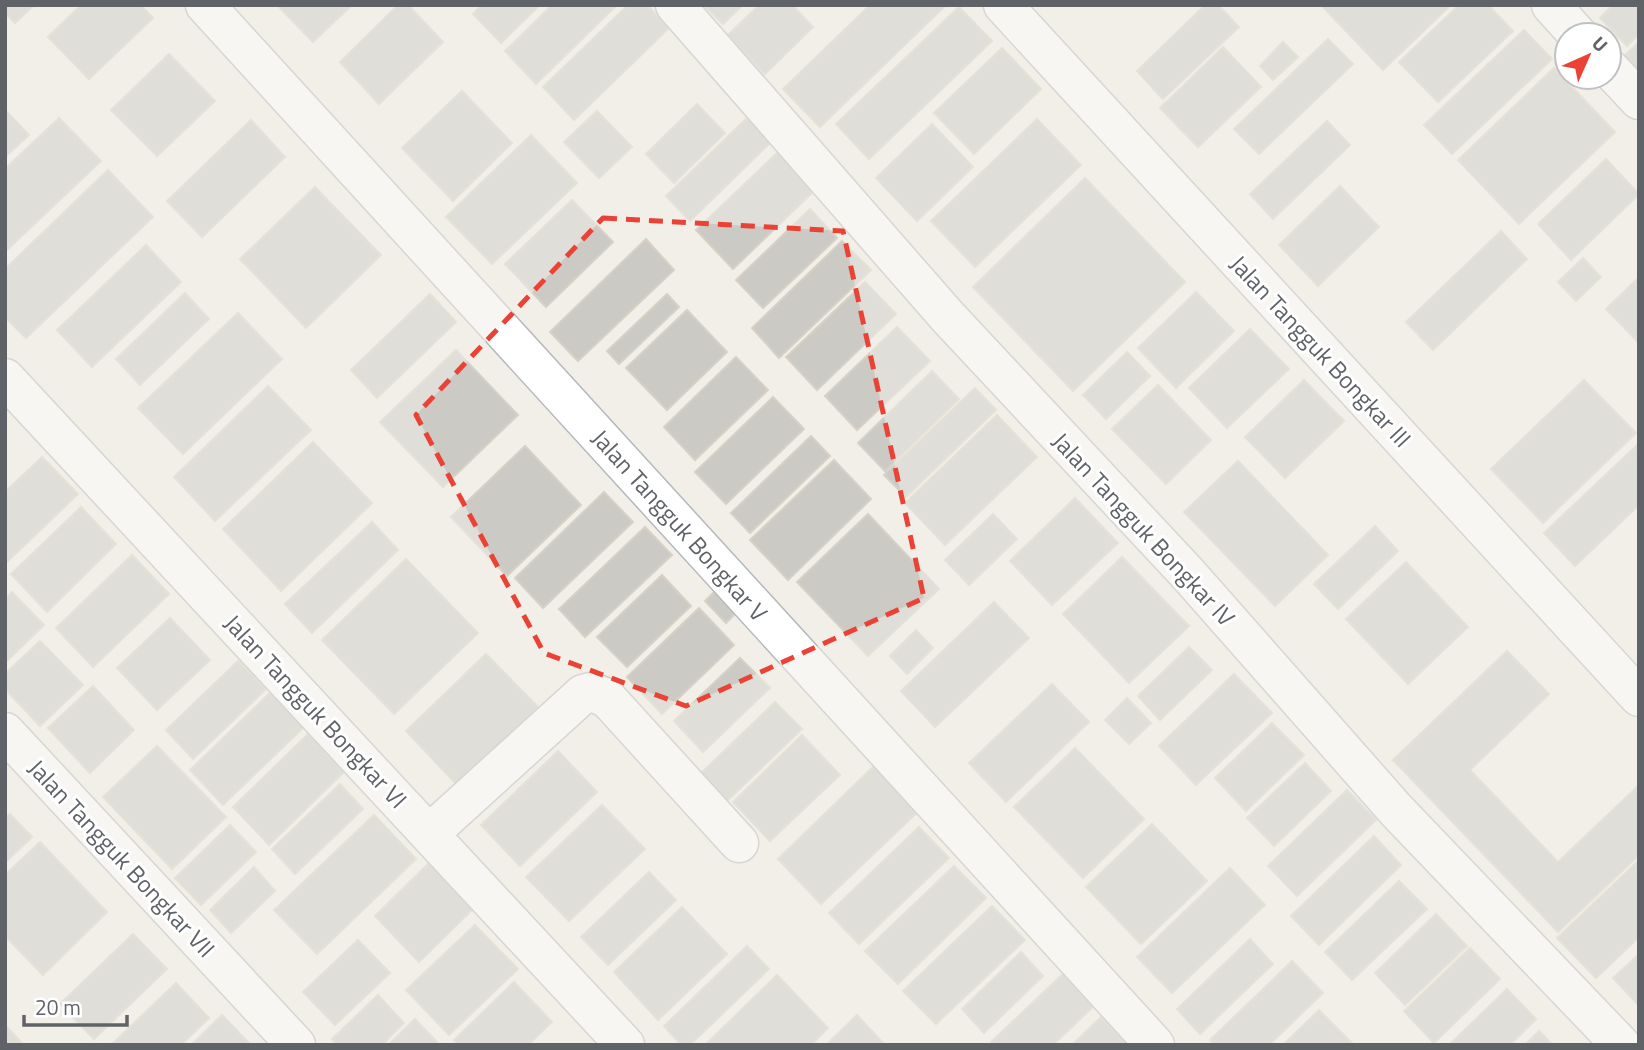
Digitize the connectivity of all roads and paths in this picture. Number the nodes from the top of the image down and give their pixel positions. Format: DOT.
graph roads {
  1 [pos="205,5"];
  2 [pos="675,5"];
  3 [pos="1003,5"];
  4 [pos="1551,5"];
  5 [pos="1565,21"];
  6 [pos="1623,83"];
  7 [pos="1639,100"];
  8 [pos="5,378"];
  9 [pos="1639,696"];
  10 [pos="5,732"];
  11 [pos="430,833"];
  12 [pos="739,843"];
  13 [pos="296,1045"];
  14 [pos="625,1045"];
  15 [pos="1155,1045"];
  16 [pos="1622,1045"];
  1 -- 15 [label="street, Jalan Tangguk Bongkar V"];
  2 -- 16 [label="street, Jalan Tangguk Bongkar IV"];
  3 -- 9 [label="street, Jalan Tangguk Bongkar III"];
  4 -- 5 [label="street"];
  6 -- 7 [label="street"];
  8 -- 11 [label="street, Jalan Tangguk Bongkar VI"];
  10 -- 13 [label="street, Jalan Tangguk Bongkar VII"];
  11 -- 12 [label="street"];
  11 -- 14 [label="street, Jalan Tangguk Bongkar VI"];
}
